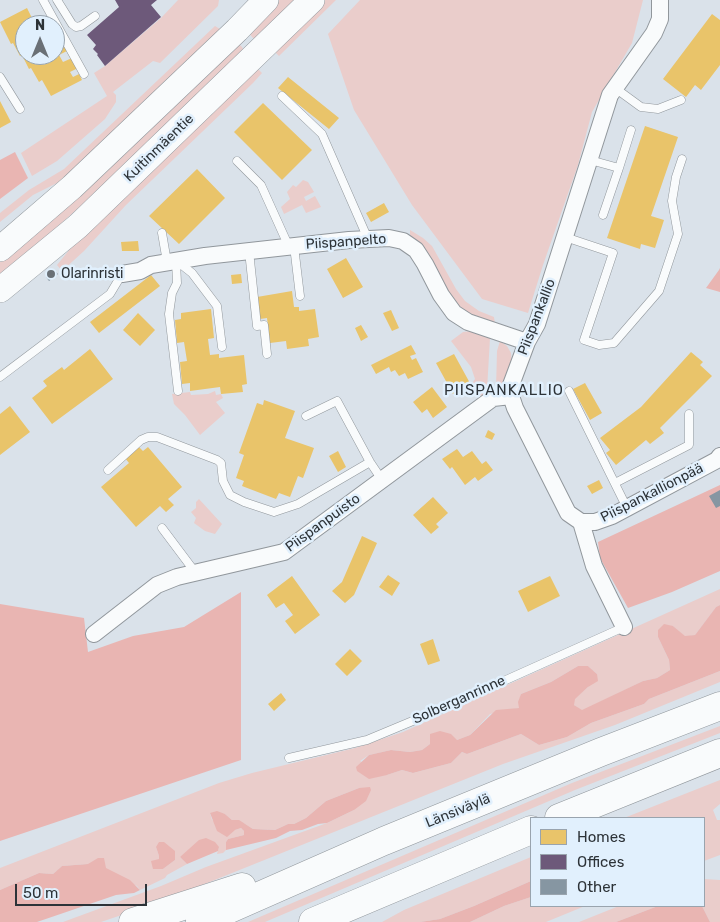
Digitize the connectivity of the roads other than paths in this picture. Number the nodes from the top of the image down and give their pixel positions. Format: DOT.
graph roads {
  1 [pos="42,0"];
  2 [pos="57,0"];
  3 [pos="266,0"];
  4 [pos="312,0"];
  5 [pos="665,1"];
  6 [pos="95,16"];
  7 [pos="84,74"];
  8 [pos="0,77"];
  9 [pos="615,88"];
  10 [pos="282,96"];
  11 [pos="680,100"];
  12 [pos="20,109"];
  13 [pos="630,130"];
  14 [pos="682,159"];
  15 [pos="590,160"];
  16 [pos="237,161"];
  17 [pos="619,168"];
  18 [pos="603,215"];
  19 [pos="162,233"];
  20 [pos="565,237"];
  21 [pos="368,239"];
  22 [pos="292,246"];
  23 [pos="0,249"];
  24 [pos="249,251"];
  25 [pos="172,262"];
  26 [pos="122,274"];
  27 [pos="0,290"];
  28 [pos="300,296"];
  29 [pos="527,342"];
  30 [pos="222,347"];
  31 [pos="267,354"];
  32 [pos="0,377"];
  33 [pos="569,390"];
  34 [pos="178,391"];
  35 [pos="511,396"];
  36 [pos="688,414"];
  37 [pos="306,416"];
  38 [pos="720,456"];
  39 [pos="370,462"];
  40 [pos="108,470"];
  41 [pos="382,480"];
  42 [pos="615,483"];
  43 [pos="627,508"];
  44 [pos="580,522"];
  45 [pos="162,528"];
  46 [pos="195,572"];
  47 [pos="624,627"];
  48 [pos="94,634"];
  49 [pos="719,706"];
  50 [pos="720,754"];
  51 [pos="289,758"];
  52 [pos="562,817"];
  53 [pos="530,830"];
  54 [pos="384,841"];
  55 [pos="374,896"];
  56 [pos="133,922"];
  57 [pos="200,922"];
  58 [pos="313,922"];
  59 [pos="339,922"];
  1 -- 7 [label="lane"];
  2 -- 6 [label="lane"];
  3 -- 23 [label="main road"];
  4 -- 27 [label="main road, Kuitinmäentie"];
  5 -- 9 [label="street, Piispankallio"];
  8 -- 12 [label="lane"];
  9 -- 11 [label="lane"];
  9 -- 15 [label="street, Piispankallio"];
  10 -- 21 [label="lane"];
  13 -- 17 [label="lane"];
  14 -- 20 [label="lane"];
  15 -- 17 [label="lane"];
  15 -- 20 [label="street, Piispankallio"];
  16 -- 22 [label="lane"];
  17 -- 18 [label="lane"];
  19 -- 25 [label="lane"];
  20 -- 29 [label="street, Piispankallio"];
  21 -- 22 [label="street, Piispanpelto"];
  21 -- 29 [label="street, Piispanpelto"];
  22 -- 24 [label="street, Piispanpelto"];
  22 -- 28 [label="lane"];
  24 -- 25 [label="street, Piispanpelto"];
  24 -- 31 [label="lane"];
  25 -- 26 [label="street, Piispanpelto"];
  25 -- 30 [label="lane"];
  25 -- 34 [label="lane"];
  26 -- 32 [label="lane"];
  29 -- 35 [label="street, Piispankallio"];
  33 -- 42 [label="lane"];
  35 -- 41 [label="street, Piispanpuisto"];
  35 -- 44 [label="street"];
  36 -- 42 [label="lane"];
  37 -- 39 [label="lane"];
  38 -- 43 [label="street, Piispankallionpää"];
  39 -- 40 [label="lane"];
  39 -- 41 [label="lane"];
  41 -- 46 [label="street, Piispanpuisto"];
  42 -- 43 [label="lane"];
  43 -- 44 [label="street, Piispankallionpää"];
  44 -- 47 [label="street"];
  45 -- 46 [label="lane"];
  46 -- 48 [label="street, Piispanpuisto"];
  47 -- 51 [label="lane, Solberganrinne"];
  49 -- 54 [label="highway, Länsiväylä"];
  50 -- 52 [label="highway"];
  53 -- 55 [label="highway"];
  54 -- 56 [label="highway"];
  54 -- 57 [label="highway, Länsiväylä"];
  55 -- 58 [label="highway"];
  55 -- 59 [label="highway"];
}
